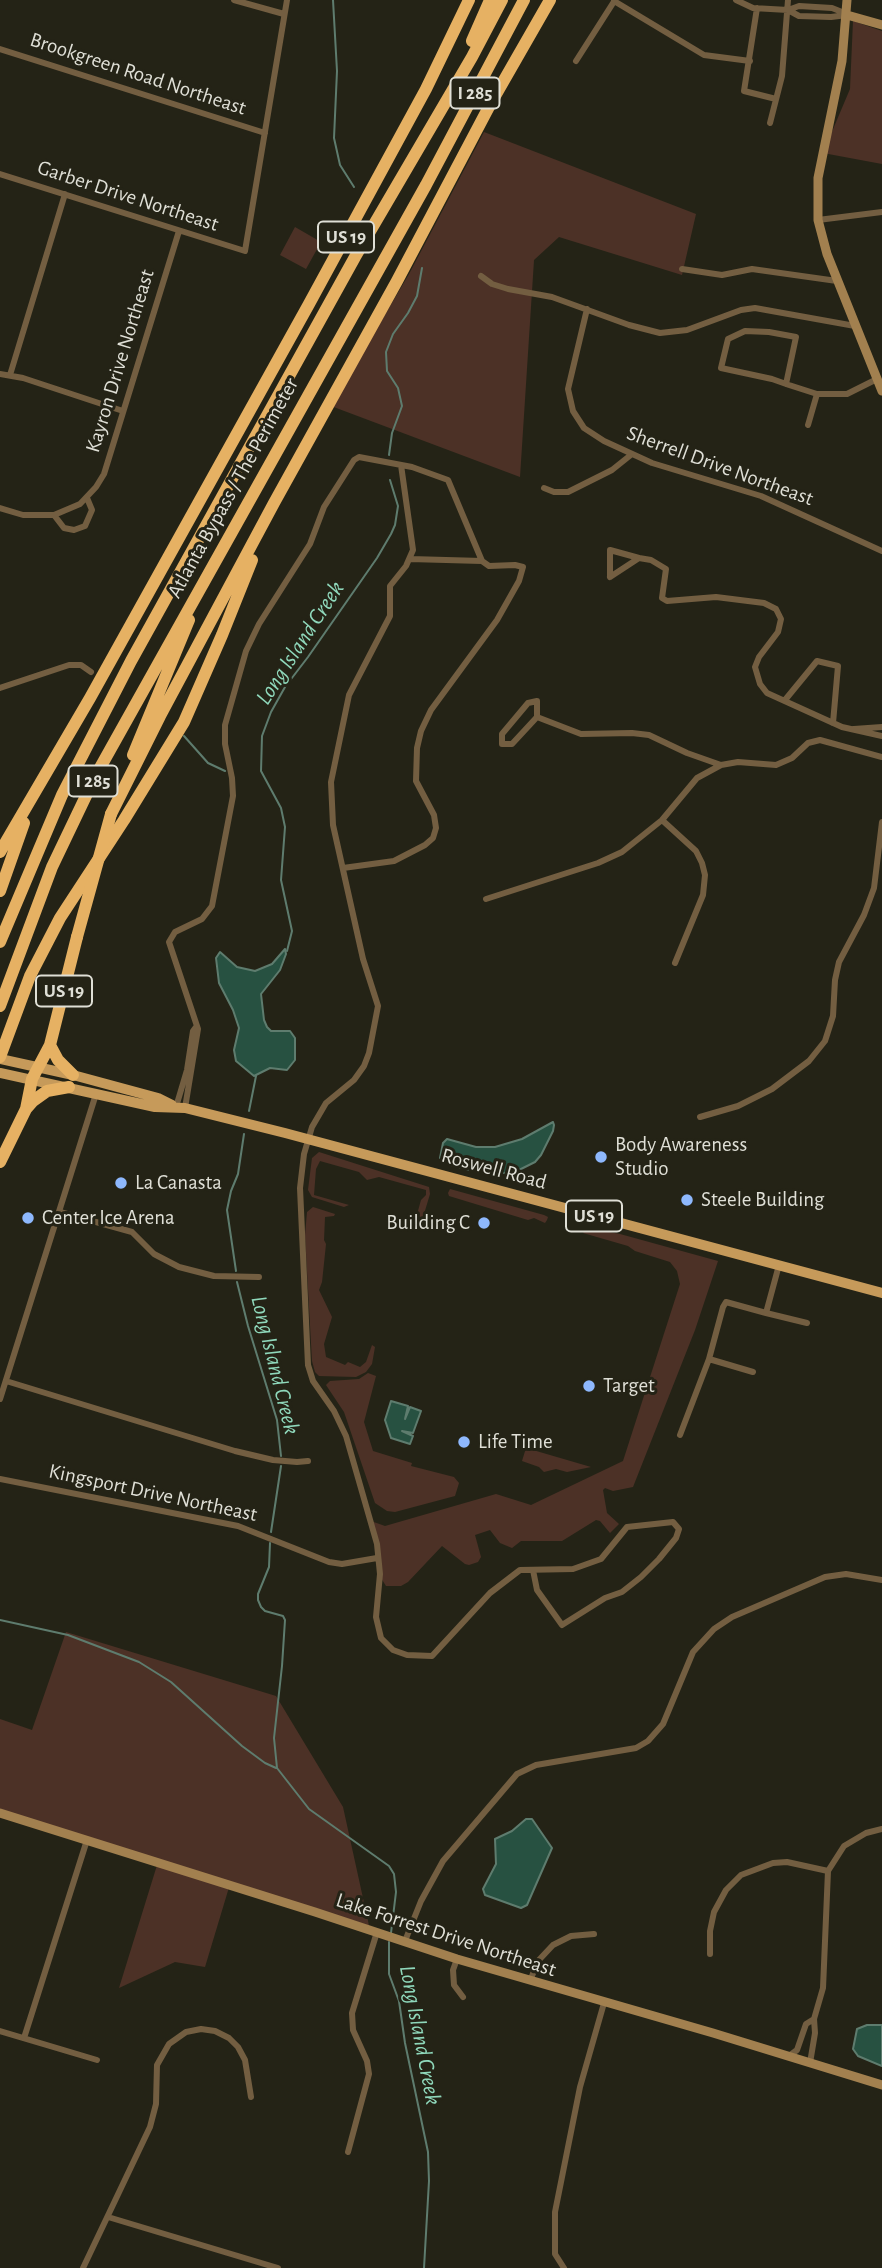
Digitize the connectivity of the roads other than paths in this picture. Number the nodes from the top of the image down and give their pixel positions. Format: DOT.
graph roads {
  1 [pos="234,0"];
  2 [pos="287,0"];
  3 [pos="469,0"];
  4 [pos="490,0"];
  5 [pos="502,0"];
  6 [pos="524,0"];
  7 [pos="552,0"];
  8 [pos="736,0"];
  9 [pos="788,0"];
  10 [pos="847,0"];
  11 [pos="614,1"];
  12 [pos="757,8"];
  13 [pos="788,10"];
  14 [pos="284,14"];
  15 [pos="847,15"];
  16 [pos="882,25"];
  17 [pos="0,49"];
  18 [pos="576,61"];
  19 [pos="750,61"];
  20 [pos="776,99"];
  21 [pos="439,114"];
  22 [pos="770,123"];
  23 [pos="265,133"];
  24 [pos="0,174"];
  25 [pos="65,194"];
  26 [pos="882,212"];
  27 [pos="818,220"];
  28 [pos="178,230"];
  29 [pos="682,269"];
  30 [pos="481,276"];
  31 [pos="837,281"];
  32 [pos="587,309"];
  33 [pos="855,326"];
  34 [pos="0,374"];
  35 [pos="10,375"];
  36 [pos="877,379"];
  37 [pos="786,384"];
  38 [pos="882,391"];
  39 [pos="817,394"];
  40 [pos="123,411"];
  41 [pos="808,425"];
  42 [pos="632,454"];
  43 [pos="401,465"];
  44 [pos="544,488"];
  45 [pos="87,498"];
  46 [pos="274,503"];
  47 [pos="0,508"];
  48 [pos="54,515"];
  49 [pos="882,551"];
  50 [pos="639,558"];
  51 [pos="410,559"];
  52 [pos="482,561"];
  53 [pos="210,567"];
  54 [pos="91,671"];
  55 [pos="0,688"];
  56 [pos="785,700"];
  57 [pos="537,717"];
  58 [pos="832,723"];
  59 [pos="882,726"];
  60 [pos="852,729"];
  61 [pos="882,736"];
  62 [pos="882,757"];
  63 [pos="721,765"];
  64 [pos="34,796"];
  65 [pos="111,814"];
  66 [pos="662,820"];
  67 [pos="882,822"];
  68 [pos="0,852"];
  69 [pos="343,868"];
  70 [pos="0,891"];
  71 [pos="486,899"];
  72 [pos="0,942"];
  73 [pos="675,963"];
  74 [pos="0,1006"];
  75 [pos="50,1045"];
  76 [pos="2,1059"];
  77 [pos="2,1073"];
  78 [pos="34,1073"];
  79 [pos="71,1081"];
  80 [pos="96,1093"];
  81 [pos="181,1107"];
  82 [pos="26,1109"];
  83 [pos="700,1117"];
  84 [pos="308,1139"];
  85 [pos="0,1162"];
  86 [pos="60,1212"];
  87 [pos="779,1265"];
  88 [pos="259,1278"];
  89 [pos="882,1293"];
  90 [pos="766,1313"];
  91 [pos="807,1324"];
  92 [pos="709,1359"];
  93 [pos="753,1372"];
  94 [pos="6,1381"];
  95 [pos="0,1399"];
  96 [pos="680,1435"];
  97 [pos="309,1461"];
  98 [pos="0,1479"];
  99 [pos="377,1558"];
  100 [pos="533,1570"];
  101 [pos="882,1580"];
  102 [pos="0,1813"];
  103 [pos="882,1829"];
  104 [pos="87,1840"];
  105 [pos="828,1871"];
  106 [pos="382,1933"];
  107 [pos="594,1934"];
  108 [pos="402,1940"];
  109 [pos="710,1954"];
  110 [pos="457,1959"];
  111 [pos="530,1981"];
  112 [pos="463,1997"];
  113 [pos="604,2003"];
  114 [pos="814,2019"];
  115 [pos="0,2031"];
  116 [pos="804,2031"];
  117 [pos="815,2033"];
  118 [pos="24,2038"];
  119 [pos="789,2056"];
  120 [pos="97,2060"];
  121 [pos="810,2063"];
  122 [pos="882,2085"];
  123 [pos="251,2097"];
  124 [pos="348,2152"];
  125 [pos="108,2217"];
  126 [pos="83,2268"];
  127 [pos="278,2268"];
  128 [pos="564,2268"];
  1 -- 14 [label="street"];
  2 -- 14 [label="street"];
  3 -- 64 [label="highway, US 19"];
  4 -- 21 [label="highway"];
  5 -- 21 [label="highway, Atlanta Bypass / The Perimeter / I 285"];
  6 -- 53 [label="highway, Atlanta Bypass / The Perimeter / I 285"];
  7 -- 46 [label="highway"];
  8 -- 12 [label="street"];
  9 -- 13 [label="street"];
  10 -- 15 [label="street"];
  11 -- 18 [label="street"];
  11 -- 19 [label="street"];
  12 -- 13 [label="street"];
  12 -- 19 [label="street"];
  13 -- 15 [label="street"];
  13 -- 20 [label="street"];
  14 -- 23 [label="street"];
  15 -- 16 [label="street"];
  15 -- 27 [label="street"];
  17 -- 23 [label="street, Brookgreen Road Northeast"];
  19 -- 20 [label="street"];
  20 -- 22 [label="street"];
  21 -- 72 [label="highway, Atlanta Bypass / The Perimeter / I 285"];
  23 -- 28 [label="street, Garber Drive Northeast"];
  24 -- 25 [label="street, Garber Drive Northeast"];
  25 -- 28 [label="street, Garber Drive Northeast"];
  25 -- 35 [label="street"];
  26 -- 27 [label="street"];
  27 -- 31 [label="street"];
  28 -- 40 [label="street, Kayron Drive Northeast"];
  29 -- 31 [label="street"];
  30 -- 32 [label="street"];
  31 -- 33 [label="street"];
  32 -- 33 [label="street"];
  32 -- 42 [label="street, Sherrell Drive Northeast"];
  33 -- 36 [label="street"];
  34 -- 35 [label="street"];
  35 -- 40 [label="street"];
  36 -- 38 [label="street"];
  36 -- 39 [label="street"];
  37 -- 37 [label="street"];
  37 -- 39 [label="street"];
  39 -- 41 [label="street"];
  40 -- 45 [label="street, Kayron Drive Northeast"];
  42 -- 44 [label="street"];
  42 -- 49 [label="street, Sherrell Drive Northeast"];
  43 -- 51 [label="street"];
  43 -- 52 [label="street"];
  43 -- 81 [label="street"];
  45 -- 48 [label="street, Kayron Drive Northeast"];
  45 -- 48 [label="street, Kayron Drive Northeast"];
  46 -- 65 [label="highway"];
  46 -- 76 [label="highway"];
  47 -- 48 [label="street, Kayron Drive Northeast"];
  50 -- 50 [label="street"];
  50 -- 56 [label="street"];
  51 -- 52 [label="street"];
  51 -- 69 [label="street"];
  52 -- 69 [label="street"];
  53 -- 65 [label="highway"];
  53 -- 74 [label="highway, Atlanta Bypass / The Perimeter / I 285"];
  54 -- 55 [label="street"];
  56 -- 58 [label="street"];
  56 -- 58 [label="street"];
  57 -- 57 [label="street"];
  57 -- 63 [label="street"];
  58 -- 60 [label="street"];
  59 -- 60 [label="street"];
  60 -- 61 [label="street"];
  62 -- 63 [label="street"];
  63 -- 66 [label="street"];
  64 -- 68 [label="highway, US 19"];
  64 -- 70 [label="highway"];
  65 -- 75 [label="highway, US 19, bridge"];
  66 -- 71 [label="street"];
  66 -- 73 [label="street"];
  67 -- 83 [label="street"];
  69 -- 84 [label="street"];
  75 -- 78 [label="highway"];
  75 -- 79 [label="highway"];
  76 -- 78 [label="main road, Roswell Road"];
  77 -- 78 [label="main road, Roswell Road / US 19"];
  78 -- 79 [label="main road, Roswell Road / US 19"];
  78 -- 82 [label="highway"];
  79 -- 80 [label="main road, Roswell Road / US 19"];
  79 -- 81 [label="main road, Roswell Road / US 19"];
  79 -- 82 [label="highway"];
  80 -- 81 [label="main road, Roswell Road / US 19"];
  80 -- 86 [label="street"];
  81 -- 84 [label="main road, Roswell Road / US 19"];
  82 -- 85 [label="highway"];
  84 -- 87 [label="main road, Roswell Road / US 19"];
  84 -- 99 [label="street"];
  86 -- 88 [label="street"];
  86 -- 94 [label="street"];
  87 -- 89 [label="main road, Roswell Road / US 19"];
  87 -- 90 [label="street"];
  90 -- 91 [label="street"];
  90 -- 92 [label="street"];
  92 -- 93 [label="street"];
  92 -- 96 [label="street"];
  94 -- 95 [label="street"];
  94 -- 97 [label="street"];
  98 -- 99 [label="street, Kingsport Drive Northeast"];
  99 -- 100 [label="street"];
  100 -- 100 [label="street"];
  101 -- 108 [label="street"];
  102 -- 104 [label="street, Lake Forrest Drive Northeast"];
  103 -- 105 [label="street"];
  104 -- 106 [label="street, Lake Forrest Drive Northeast"];
  104 -- 118 [label="street"];
  105 -- 109 [label="street"];
  105 -- 114 [label="street"];
  106 -- 108 [label="street, Lake Forrest Drive Northeast"];
  106 -- 124 [label="street"];
  107 -- 111 [label="street"];
  108 -- 110 [label="street, Lake Forrest Drive Northeast"];
  110 -- 111 [label="street, Lake Forrest Drive Northeast"];
  110 -- 112 [label="street"];
  111 -- 113 [label="street, Lake Forrest Drive Northeast"];
  113 -- 119 [label="street, Lake Forrest Drive Northeast"];
  113 -- 128 [label="street"];
  114 -- 116 [label="street"];
  114 -- 117 [label="street"];
  115 -- 118 [label="street"];
  116 -- 117 [label="street"];
  116 -- 119 [label="street"];
  117 -- 121 [label="street"];
  118 -- 120 [label="street"];
  119 -- 121 [label="street, Lake Forrest Drive Northeast"];
  121 -- 122 [label="street, Lake Forrest Drive Northeast"];
  123 -- 125 [label="street"];
  125 -- 126 [label="street"];
  125 -- 127 [label="street"];
}
